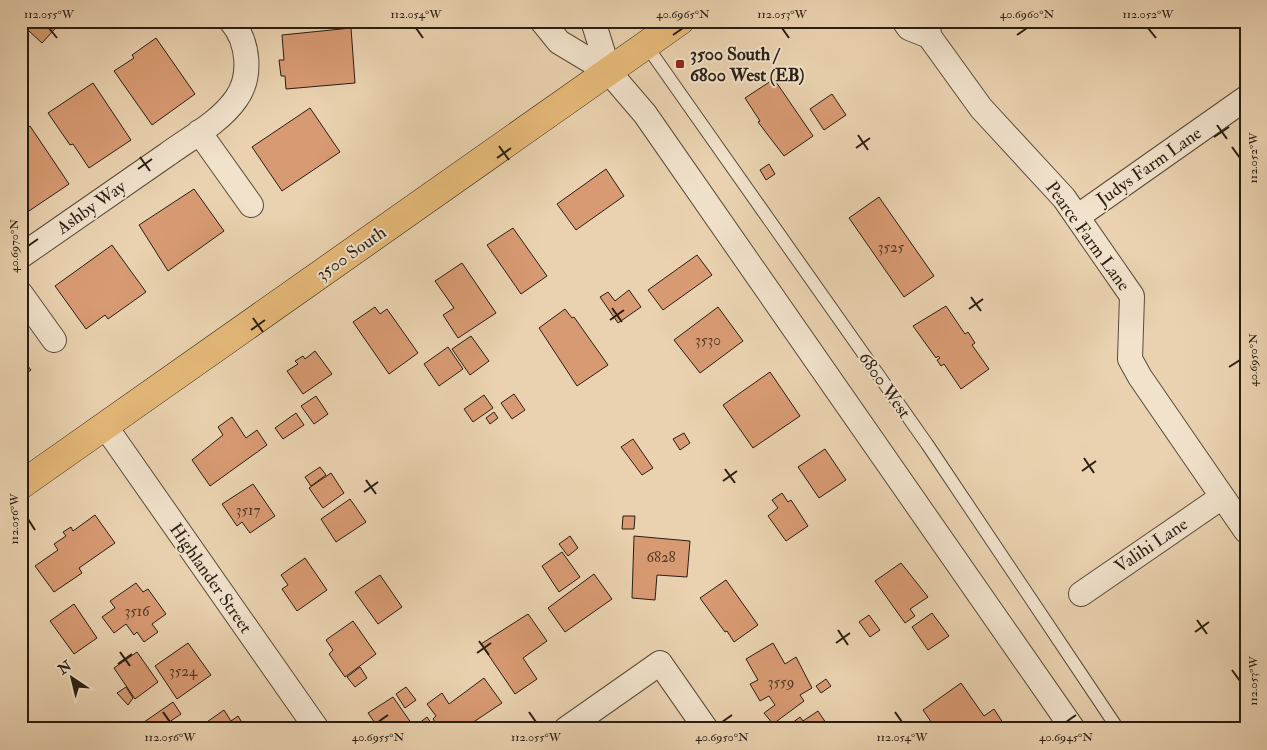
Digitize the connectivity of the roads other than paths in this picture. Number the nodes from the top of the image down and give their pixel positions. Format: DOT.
graph roads {
  1 [pos="231,21"];
  2 [pos="542,21"];
  3 [pos="593,21"];
  4 [pos="680,21"];
  5 [pos="904,21"];
  6 [pos="929,29"];
  7 [pos="646,45"];
  8 [pos="609,72"];
  9 [pos="1246,98"];
  10 [pos="199,132"];
  11 [pos="251,205"];
  12 [pos="1077,217"];
  13 [pos="21,256"];
  14 [pos="21,294"];
  15 [pos="54,340"];
  16 [pos="105,426"];
  17 [pos="21,485"];
  18 [pos="1222,496"];
  19 [pos="1246,532"];
  20 [pos="1081,594"];
  21 [pos="317,729"];
  22 [pos="566,729"];
  23 [pos="706,729"];
  24 [pos="1073,729"];
  25 [pos="1118,729"];
  1 -- 10 [label="street, Ashby Way"];
  2 -- 8 [label="street"];
  3 -- 8 [label="street"];
  4 -- 7 [label="main road, 3500 South"];
  5 -- 6 [label="street, Pearce Farm Lane"];
  6 -- 12 [label="street, Pearce Farm Lane"];
  7 -- 8 [label="main road, 3500 South"];
  7 -- 25 [label="lane, 6800 West"];
  8 -- 16 [label="main road, 3500 South"];
  8 -- 24 [label="street"];
  9 -- 12 [label="street, Judys Farm Lane"];
  10 -- 11 [label="street"];
  10 -- 13 [label="street, Ashby Way"];
  12 -- 18 [label="street, Pearce Farm Lane"];
  14 -- 15 [label="street"];
  16 -- 17 [label="main road, 3500 South"];
  16 -- 21 [label="street, Highlander Street"];
  18 -- 19 [label="street, Pearce Farm Lane"];
  18 -- 20 [label="street, Valihi Lane"];
  22 -- 23 [label="street"];
}
